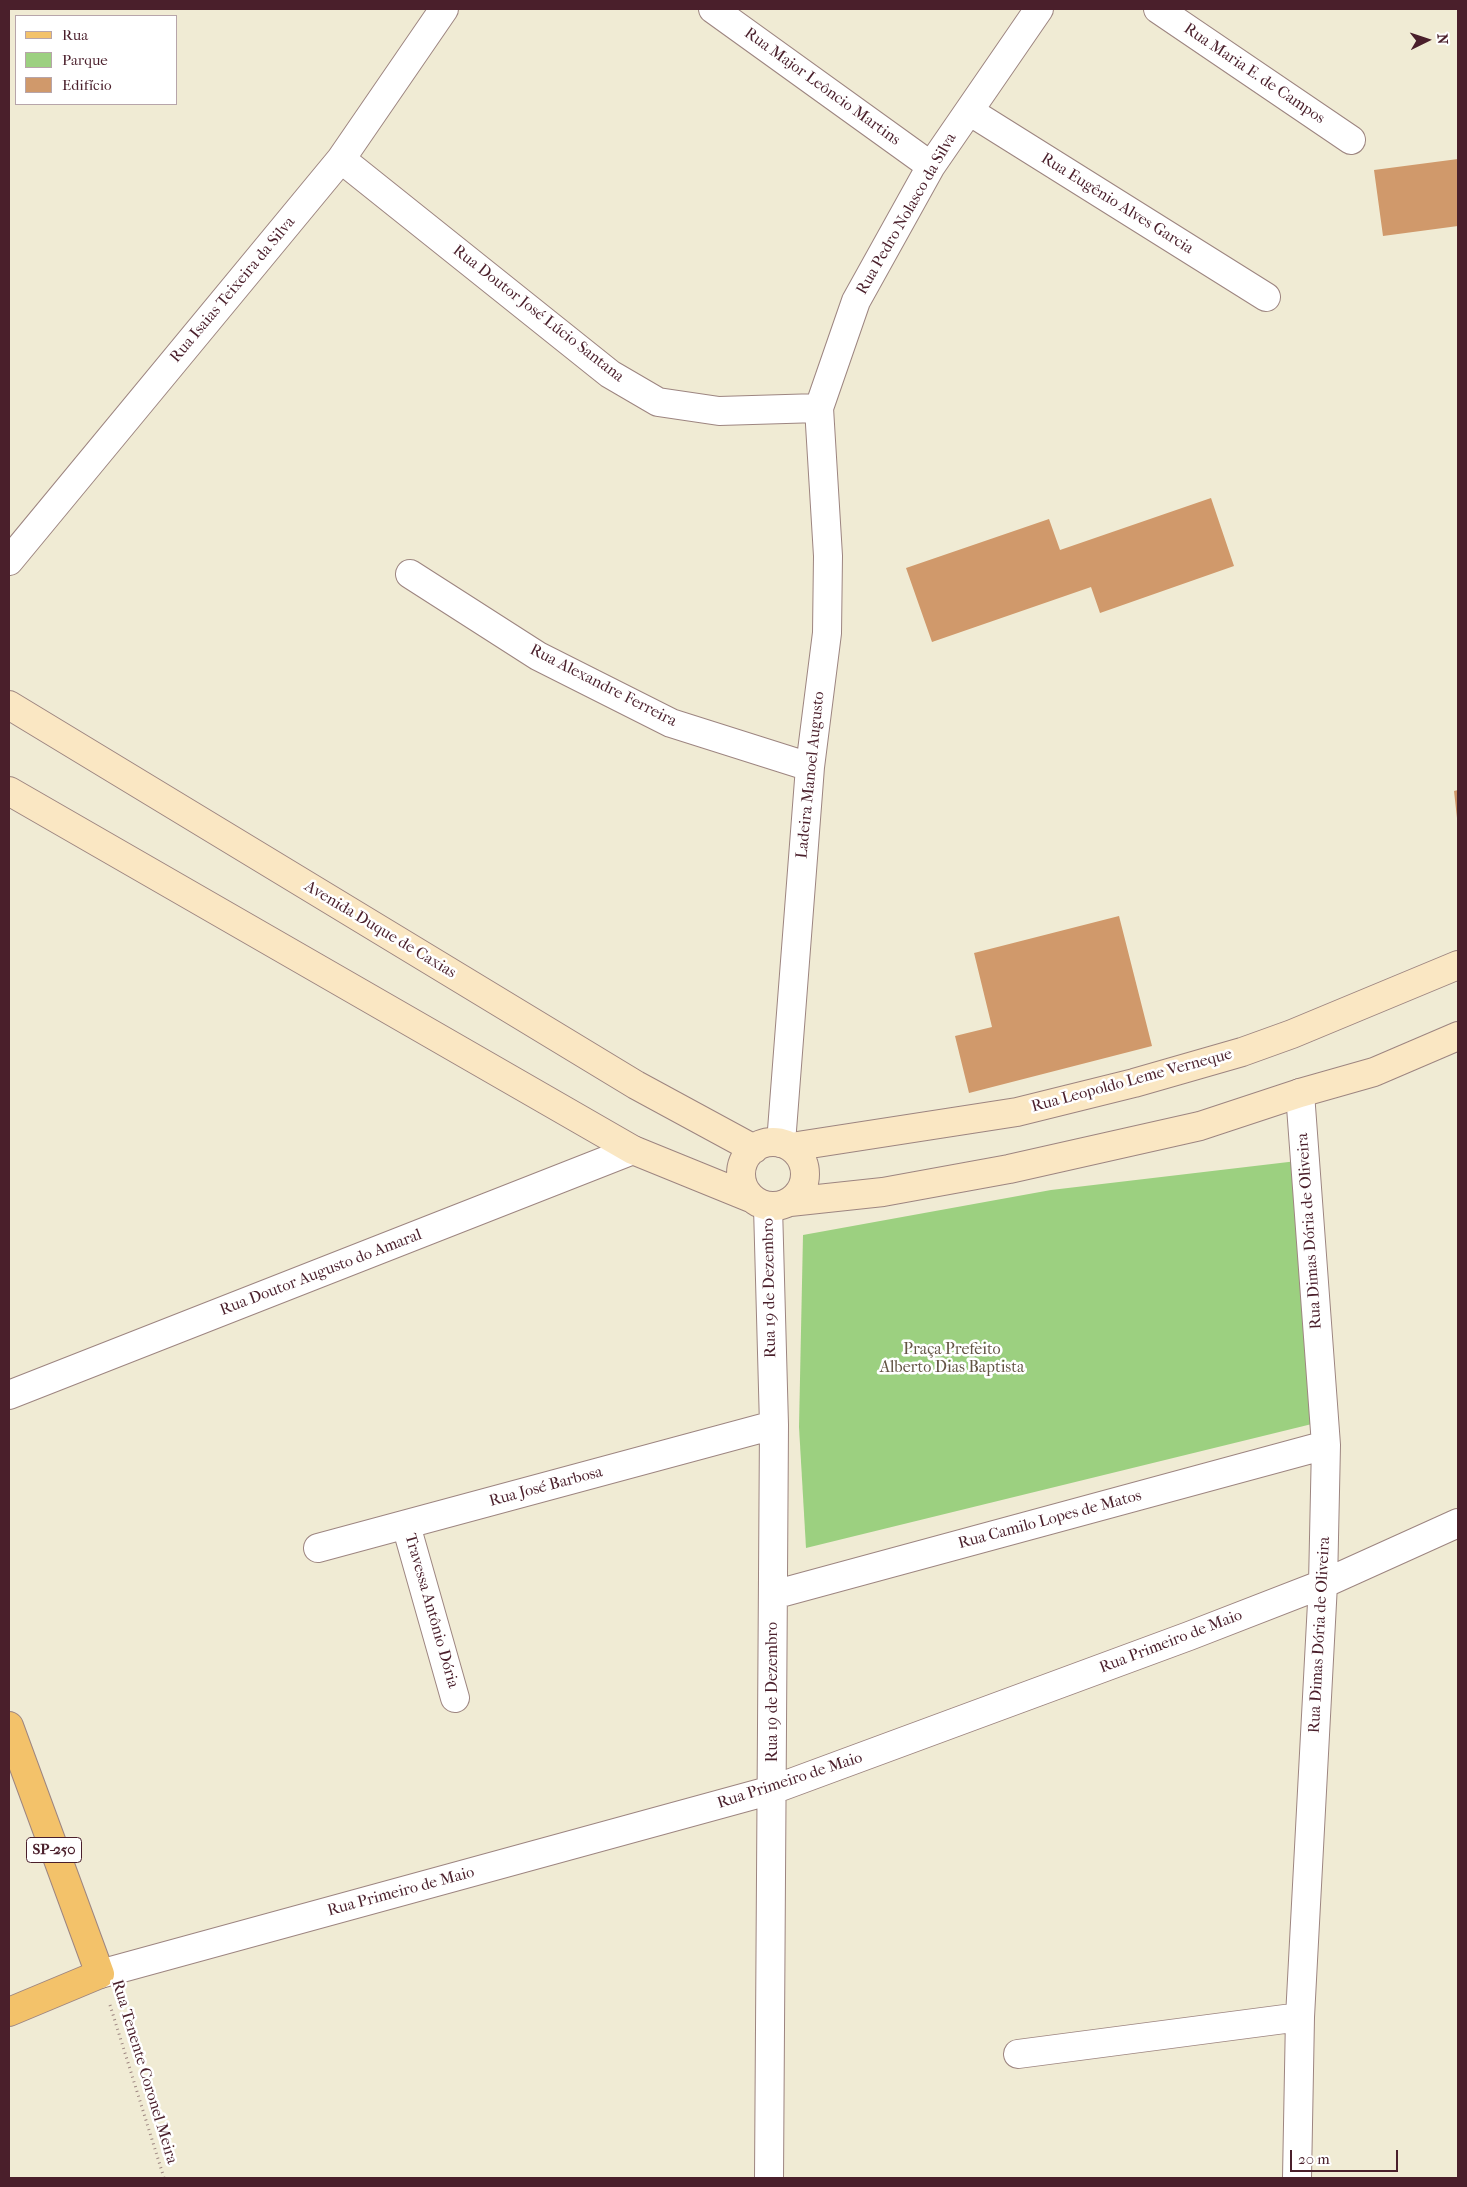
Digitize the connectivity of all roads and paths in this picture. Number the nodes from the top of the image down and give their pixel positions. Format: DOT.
graph roads {
  1 [pos="444,9"];
  2 [pos="713,9"];
  3 [pos="1039,9"];
  4 [pos="1158,9"];
  5 [pos="969,110"];
  6 [pos="1351,140"];
  7 [pos="341,159"];
  8 [pos="931,166"];
  9 [pos="1266,297"];
  10 [pos="819,408"];
  11 [pos="9,561"];
  12 [pos="410,574"];
  13 [pos="9,705"];
  14 [pos="810,767"];
  15 [pos="9,791"];
  16 [pos="1458,966"];
  17 [pos="1458,1036"];
  18 [pos="1300,1093"];
  19 [pos="786,1145"];
  20 [pos="754,1149"];
  21 [pos="632,1150"];
  22 [pos="770,1202"];
  23 [pos="9,1395"];
  24 [pos="774,1425"];
  25 [pos="1326,1445"];
  26 [pos="1458,1523"];
  27 [pos="406,1525"];
  28 [pos="318,1548"];
  29 [pos="1324,1584"];
  30 [pos="773,1595"];
  31 [pos="455,1698"];
  32 [pos="9,1726"];
  33 [pos="772,1790"];
  34 [pos="100,1974"];
  35 [pos="9,2012"];
  36 [pos="1300,2017"];
  37 [pos="1018,2054"];
  38 [pos="164,2178"];
  39 [pos="769,2178"];
  40 [pos="1296,2178"];
  1 -- 7 [label="street, Rua Isaias Teixeira da Silva"];
  2 -- 8 [label="street, Rua Major Leôncio Martins"];
  3 -- 5 [label="street, Rua Pedro Nolasco da Silva"];
  4 -- 6 [label="street, Rua Maria E. de Campos"];
  5 -- 8 [label="street, Rua Pedro Nolasco da Silva"];
  5 -- 9 [label="street, Rua Eugênio Alves Garcia"];
  7 -- 10 [label="street, Rua Doutor José Lúcio Santana"];
  7 -- 11 [label="street, Rua Isaias Teixeira da Silva"];
  8 -- 10 [label="street, Rua Pedro Nolasco da Silva"];
  10 -- 14 [label="street, Ladeira Manoel Augusto"];
  12 -- 14 [label="street, Rua Alexandre Ferreira"];
  13 -- 20 [label="main road, Avenida Duque de Caxias"];
  14 -- 19 [label="street, Ladeira Manoel Augusto"];
  15 -- 21 [label="main road"];
  16 -- 19 [label="main road, Rua Leopoldo Leme Verneque"];
  17 -- 18 [label="main road"];
  18 -- 22 [label="main road"];
  18 -- 25 [label="street, Rua Dimas Dória de Oliveira"];
  19 -- 20 [label="main road"];
  19 -- 22 [label="main road"];
  20 -- 22 [label="main road"];
  21 -- 22 [label="main road"];
  21 -- 23 [label="street, Rua Doutor Augusto do Amaral"];
  22 -- 24 [label="street, Rua 19 de Dezembro"];
  24 -- 27 [label="street, Rua José Barbosa"];
  24 -- 30 [label="street, Rua 19 de Dezembro"];
  25 -- 29 [label="street, Rua Dimas Dória de Oliveira"];
  25 -- 30 [label="street, Rua Camilo Lopes de Matos"];
  26 -- 29 [label="street, Rua Primeiro de Maio"];
  27 -- 28 [label="street, Rua José Barbosa"];
  27 -- 31 [label="street, Travessa Antônio Dória"];
  29 -- 33 [label="street, Rua Primeiro de Maio"];
  29 -- 36 [label="street, Rua Dimas Dória de Oliveira"];
  30 -- 33 [label="street, Rua 19 de Dezembro"];
  32 -- 34 [label="main road, SP-250"];
  33 -- 34 [label="street, Rua Primeiro de Maio"];
  33 -- 39 [label="street, Rua 19 de Dezembro"];
  34 -- 35 [label="main road"];
  34 -- 38 [label="path, Rua Tenente Coronel Meira"];
  36 -- 37 [label="street"];
  36 -- 40 [label="street, Rua Dimas Dória de Oliveira"];
}
